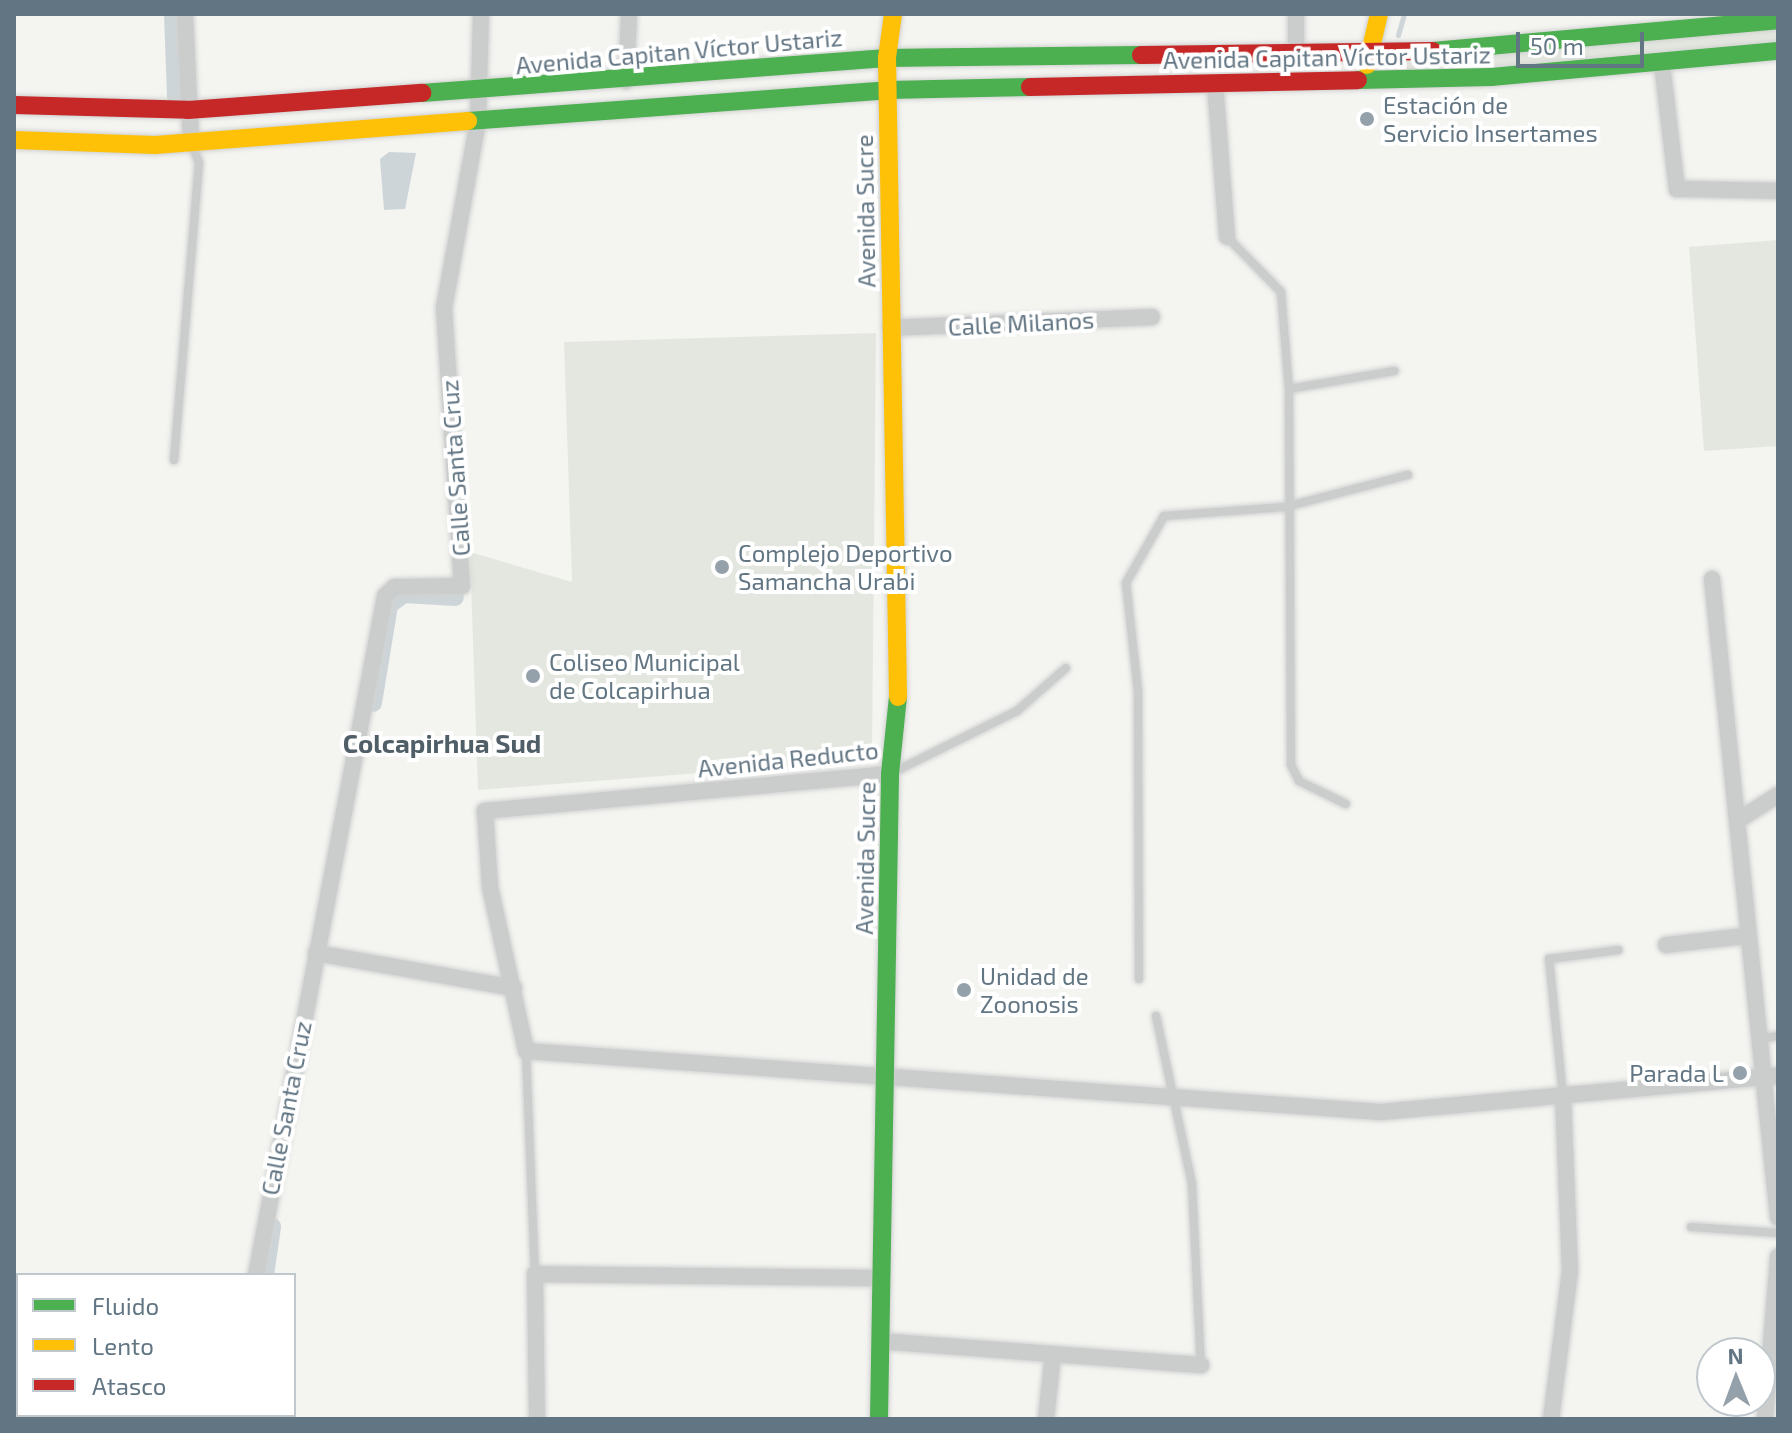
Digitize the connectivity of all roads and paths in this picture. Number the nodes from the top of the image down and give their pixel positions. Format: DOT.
graph roads {
  1 [pos="185,14"];
  2 [pos="481,14"];
  3 [pos="629,14"];
  4 [pos="893,14"];
  5 [pos="1296,14"];
  6 [pos="1379,14"];
  7 [pos="1778,20"];
  8 [pos="1367,51"];
  9 [pos="1778,51"];
  10 [pos="1296,55"];
  11 [pos="887,58"];
  12 [pos="1662,64"];
  13 [pos="626,81"];
  14 [pos="1366,83"];
  15 [pos="1215,84"];
  16 [pos="888,90"];
  17 [pos="481,91"];
  18 [pos="14,105"];
  19 [pos="188,110"];
  20 [pos="478,121"];
  21 [pos="14,140"];
  22 [pos="191,143"];
  23 [pos="1778,191"];
  24 [pos="1227,237"];
  25 [pos="1152,317"];
  26 [pos="890,328"];
  27 [pos="1394,371"];
  28 [pos="1289,389"];
  29 [pos="174,460"];
  30 [pos="1408,475"];
  31 [pos="1285,507"];
  32 [pos="1712,579"];
  33 [pos="1066,668"];
  34 [pos="890,774"];
  35 [pos="1778,795"];
  36 [pos="1346,804"];
  37 [pos="1740,819"];
  38 [pos="1745,936"];
  39 [pos="1666,945"];
  40 [pos="1618,950"];
  41 [pos="316,953"];
  42 [pos="1139,979"];
  43 [pos="514,988"];
  44 [pos="1156,1016"];
  45 [pos="1778,1036"];
  46 [pos="1757,1039"];
  47 [pos="526,1051"];
  48 [pos="1770,1077"];
  49 [pos="887,1078"];
  50 [pos="1177,1095"];
  51 [pos="1563,1099"];
  52 [pos="1778,1218"];
  53 [pos="1691,1227"];
  54 [pos="1778,1233"];
  55 [pos="1778,1257"];
  56 [pos="256,1273"];
  57 [pos="535,1274"];
  58 [pos="881,1278"];
  59 [pos="880,1341"];
  60 [pos="1053,1354"];
  61 [pos="1201,1365"];
  62 [pos="537,1419"];
  63 [pos="879,1419"];
  64 [pos="1046,1419"];
  65 [pos="1551,1419"];
  66 [pos="1765,1419"];
  1 -- 19 [label="street"];
  2 -- 17 [label="street, Calle Santa Cruz"];
  3 -- 13 [label="street"];
  4 -- 11 [label="main road, Avenida Sucre"];
  5 -- 10 [label="street"];
  6 -- 8 [label="main road"];
  7 -- 8 [label="main road, Avenida Capitan Víctor Ustariz"];
  8 -- 10 [label="main road, Avenida Capitan Víctor Ustariz"];
  8 -- 14 [label="main road"];
  9 -- 12 [label="main road, Avenida Capitan Víctor Ustariz"];
  10 -- 11 [label="main road, Avenida Capitan Víctor Ustariz"];
  11 -- 13 [label="main road, Avenida Capitan Víctor Ustariz"];
  11 -- 16 [label="main road, Avenida Sucre"];
  12 -- 14 [label="main road, Avenida Capitan Víctor Ustariz"];
  12 -- 23 [label="street"];
  13 -- 17 [label="main road, Avenida Capitan Víctor Ustariz"];
  14 -- 15 [label="main road, Avenida Capitan Víctor Ustariz"];
  15 -- 16 [label="main road, Avenida Capitan Víctor Ustariz"];
  15 -- 24 [label="street"];
  16 -- 20 [label="main road, Avenida Capitan Víctor Ustariz"];
  16 -- 26 [label="main road, Avenida Sucre"];
  17 -- 19 [label="main road, Avenida Capitan Víctor Ustariz"];
  17 -- 20 [label="street, Calle Santa Cruz"];
  18 -- 19 [label="main road, Avenida Capitan Víctor Ustariz"];
  19 -- 22 [label="street"];
  20 -- 22 [label="main road, Avenida Capitan Víctor Ustariz"];
  20 -- 41 [label="street, Calle Santa Cruz"];
  21 -- 22 [label="main road, Avenida Capitan Víctor Ustariz"];
  22 -- 29 [label="lane"];
  24 -- 28 [label="lane"];
  25 -- 26 [label="street, Calle Milanos"];
  26 -- 34 [label="main road, Avenida Sucre"];
  27 -- 28 [label="lane"];
  28 -- 31 [label="lane"];
  30 -- 31 [label="lane"];
  31 -- 36 [label="lane"];
  31 -- 42 [label="lane"];
  32 -- 37 [label="street"];
  33 -- 34 [label="lane, Avenida Reducto"];
  34 -- 43 [label="street, Avenida Reducto"];
  34 -- 49 [label="main road, Avenida Sucre"];
  35 -- 37 [label="street"];
  37 -- 38 [label="street"];
  38 -- 39 [label="street"];
  38 -- 46 [label="street"];
  40 -- 51 [label="lane"];
  41 -- 43 [label="street"];
  41 -- 56 [label="street, Calle Santa Cruz"];
  43 -- 47 [label="street"];
  44 -- 50 [label="lane"];
  45 -- 46 [label="lane"];
  46 -- 48 [label="street"];
  47 -- 49 [label="street"];
  47 -- 57 [label="lane"];
  48 -- 51 [label="street"];
  48 -- 52 [label="street"];
  49 -- 50 [label="street"];
  49 -- 58 [label="main road, Avenida Sucre"];
  50 -- 51 [label="street"];
  50 -- 61 [label="lane"];
  51 -- 65 [label="street"];
  53 -- 54 [label="lane"];
  55 -- 66 [label="street"];
  57 -- 58 [label="street"];
  57 -- 62 [label="street"];
  58 -- 59 [label="main road, Avenida Sucre"];
  59 -- 60 [label="street"];
  59 -- 63 [label="main road, Avenida Sucre"];
  60 -- 61 [label="street"];
  60 -- 64 [label="street"];
}
